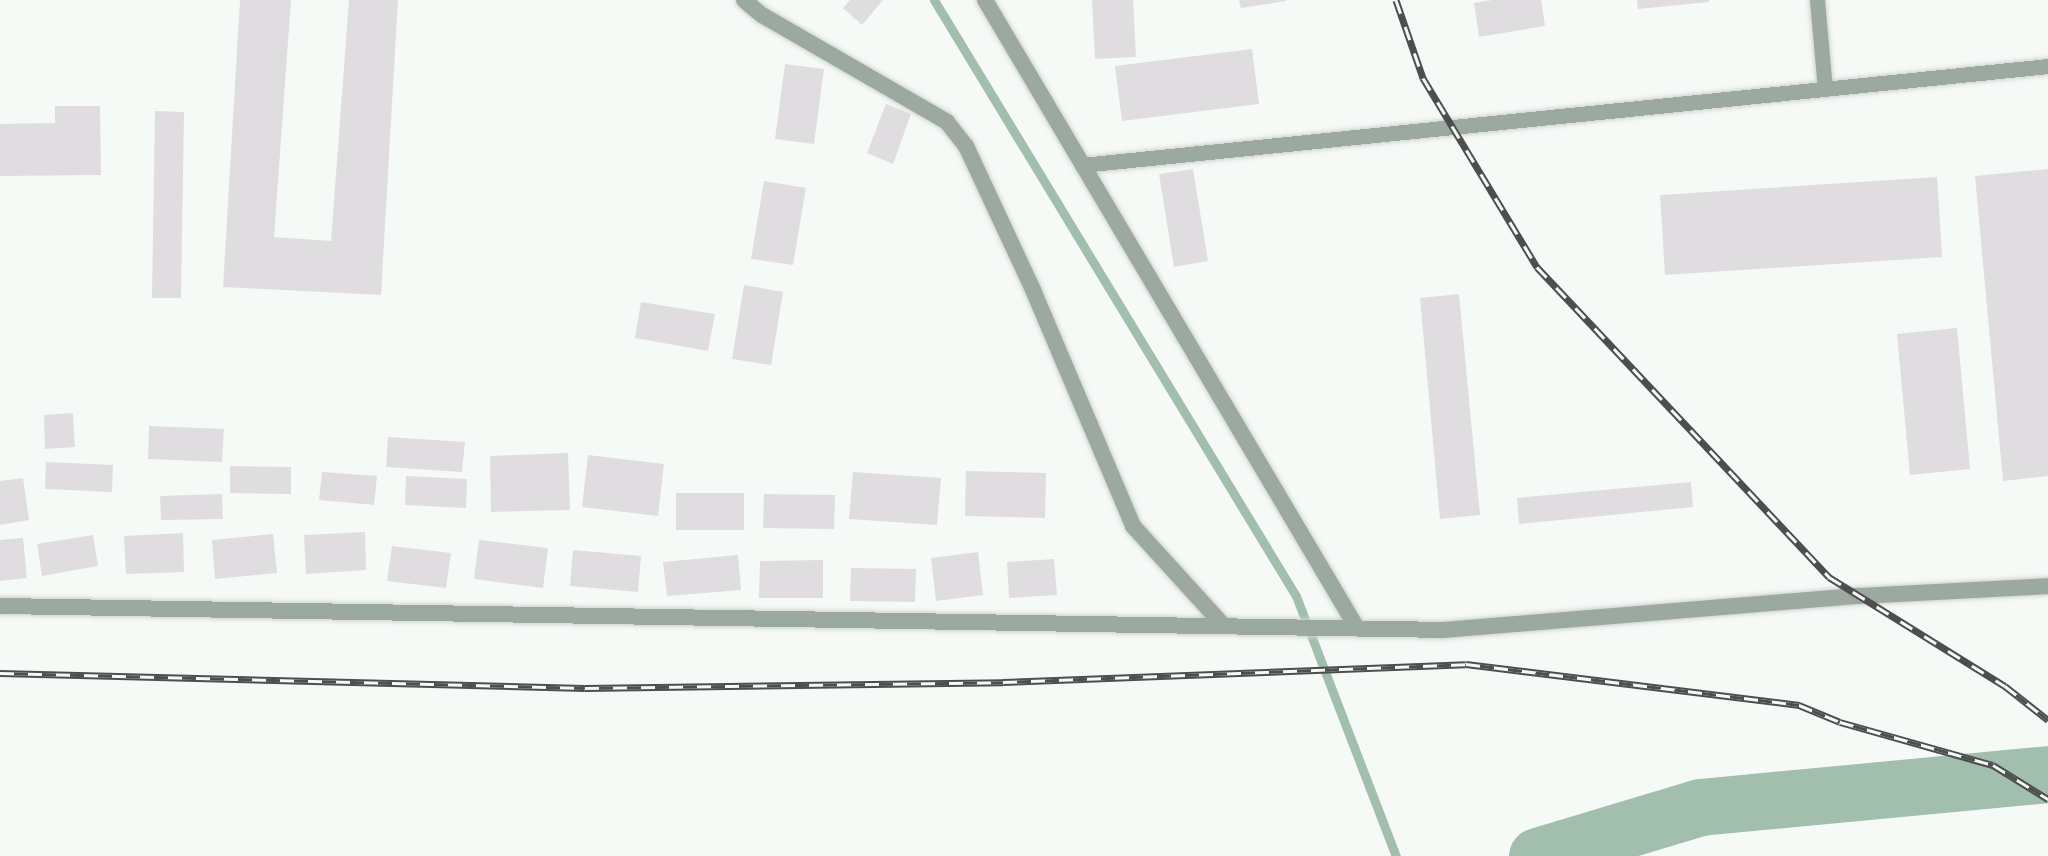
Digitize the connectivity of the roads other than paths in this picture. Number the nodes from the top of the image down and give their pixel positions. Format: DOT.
graph roads {
  1 [pos="744,0"];
  2 [pos="985,0"];
  3 [pos="1817,0"];
  4 [pos="2048,66"];
  5 [pos="1825,89"];
  6 [pos="1082,165"];
  7 [pos="2048,586"];
  8 [pos="0,606"];
  9 [pos="1224,626"];
  10 [pos="1357,628"];
  1 -- 9 [label="street"];
  2 -- 6 [label="street"];
  3 -- 5 [label="lane"];
  4 -- 5 [label="lane"];
  5 -- 6 [label="lane"];
  6 -- 10 [label="street"];
  7 -- 10 [label="street"];
  8 -- 9 [label="street"];
  9 -- 10 [label="street"];
}
